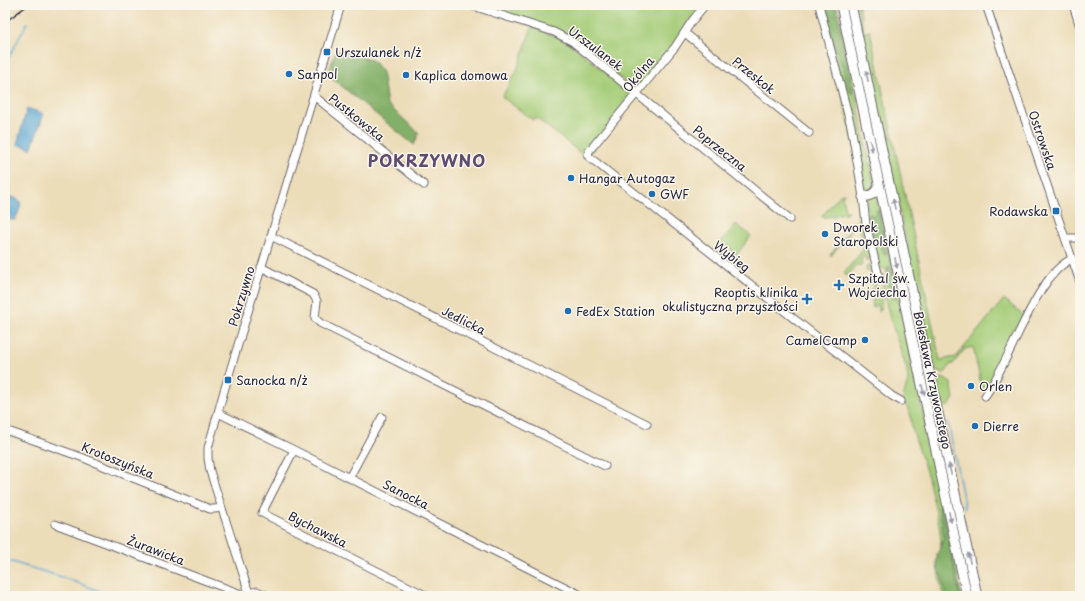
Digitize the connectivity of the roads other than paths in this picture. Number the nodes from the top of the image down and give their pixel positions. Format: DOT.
graph roads {
  1 [pos="341,5"];
  2 [pos="470,5"];
  3 [pos="705,5"];
  4 [pos="819,5"];
  5 [pos="841,5"];
  6 [pos="851,5"];
  7 [pos="986,5"];
  8 [pos="1073,5"];
  9 [pos="1080,27"];
  10 [pos="685,33"];
  11 [pos="636,93"];
  12 [pos="314,96"];
  13 [pos="809,133"];
  14 [pos="588,156"];
  15 [pos="879,184"];
  16 [pos="424,186"];
  17 [pos="863,197"];
  18 [pos="790,219"];
  19 [pos="271,236"];
  20 [pos="1065,238"];
  21 [pos="1080,238"];
  22 [pos="1072,259"];
  23 [pos="261,267"];
  24 [pos="879,277"];
  25 [pos="1080,282"];
  26 [pos="985,396"];
  27 [pos="901,401"];
  28 [pos="218,413"];
  29 [pos="382,417"];
  30 [pos="647,424"];
  31 [pos="5,430"];
  32 [pos="294,450"];
  33 [pos="605,466"];
  34 [pos="349,478"];
  35 [pos="222,508"];
  36 [pos="55,524"];
  37 [pos="250,594"];
  38 [pos="268,596"];
  39 [pos="427,596"];
  40 [pos="582,596"];
  41 [pos="967,596"];
  42 [pos="977,596"];
  1 -- 12 [label="street, Pokrzywno"];
  2 -- 11 [label="street, Urszulanek"];
  3 -- 10 [label="street, Okólna"];
  4 -- 17 [label="street"];
  5 -- 15 [label="main road, Bolesława Krzywoustego, one-way"];
  42 -- 6 [label="main road, Bolesława Krzywoustego, one-way"];
  7 -- 20 [label="street, Ostrowska"];
  8 -- 9 [label="street"];
  10 -- 11 [label="street, Okólna"];
  10 -- 13 [label="street, Przeskok"];
  11 -- 14 [label="street, Okólna"];
  11 -- 18 [label="street, Poprzeczna"];
  12 -- 16 [label="street, Pustkowska"];
  12 -- 19 [label="street, Pokrzywno"];
  14 -- 27 [label="street, Wybieg"];
  15 -- 17 [label="main road"];
  15 -- 41 [label="main road, Bolesława Krzywoustego, one-way"];
  17 -- 24 [label="street"];
  19 -- 23 [label="street, Pokrzywno"];
  19 -- 30 [label="street, Jedlicka"];
  20 -- 21 [label="street"];
  20 -- 22 [label="street, Ostrowska"];
  22 -- 25 [label="street, Ostrowska"];
  22 -- 26 [label="street"];
  23 -- 28 [label="street, Pokrzywno"];
  23 -- 33 [label="street"];
  28 -- 32 [label="street, Sanocka"];
  28 -- 35 [label="street, Pokrzywno"];
  29 -- 34 [label="street"];
  31 -- 35 [label="street, Krotoszyńska"];
  32 -- 34 [label="street, Sanocka"];
  32 -- 39 [label="street, Bychawska"];
  34 -- 40 [label="street, Sanocka"];
  35 -- 37 [label="street, Pokrzywno"];
  36 -- 37 [label="street, Żurawicka"];
  37 -- 38 [label="street"];
}
